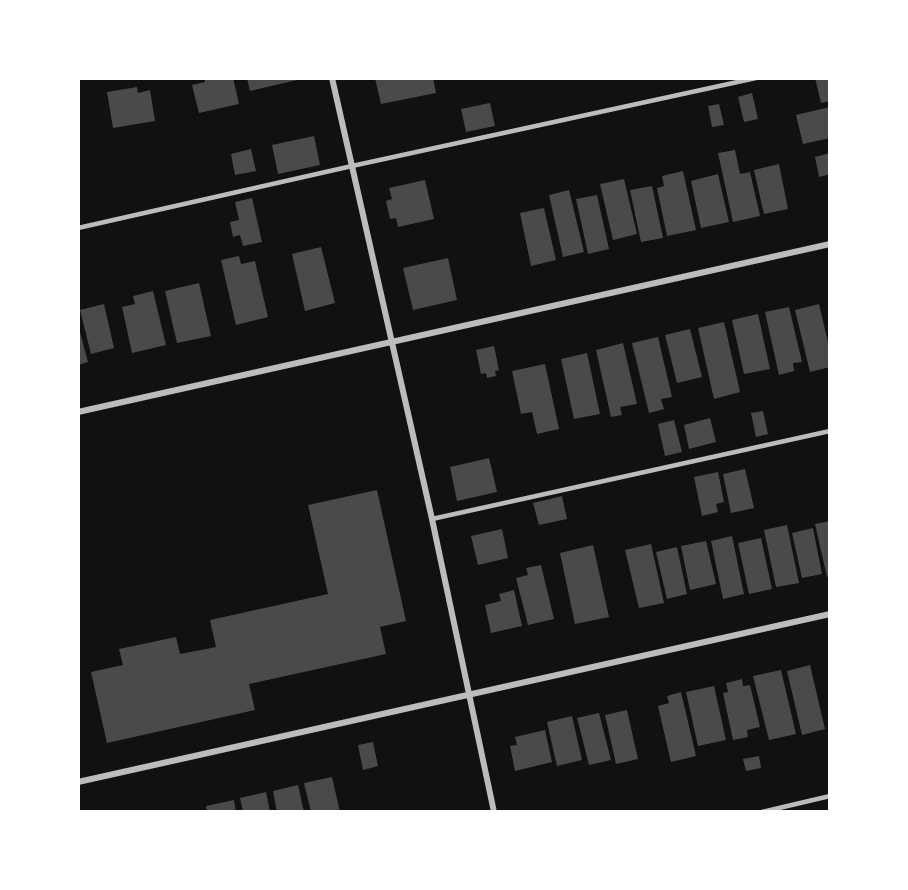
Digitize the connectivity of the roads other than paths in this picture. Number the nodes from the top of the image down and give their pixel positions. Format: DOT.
graph roads {
  1 [pos="332,78"];
  2 [pos="756,78"];
  3 [pos="352,166"];
  4 [pos="78,228"];
  5 [pos="830,244"];
  6 [pos="392,342"];
  7 [pos="78,412"];
  8 [pos="830,431"];
  9 [pos="432,519"];
  10 [pos="830,614"];
  11 [pos="470,694"];
  12 [pos="78,782"];
  13 [pos="830,796"];
  14 [pos="494,812"];
  15 [pos="762,812"];
  1 -- 3 [label="street"];
  2 -- 3 [label="lane"];
  3 -- 4 [label="lane"];
  3 -- 6 [label="street"];
  5 -- 6 [label="street"];
  6 -- 7 [label="street"];
  6 -- 9 [label="street"];
  8 -- 9 [label="lane"];
  9 -- 11 [label="street"];
  10 -- 11 [label="street"];
  11 -- 12 [label="street"];
  11 -- 14 [label="street"];
  13 -- 15 [label="lane"];
}
